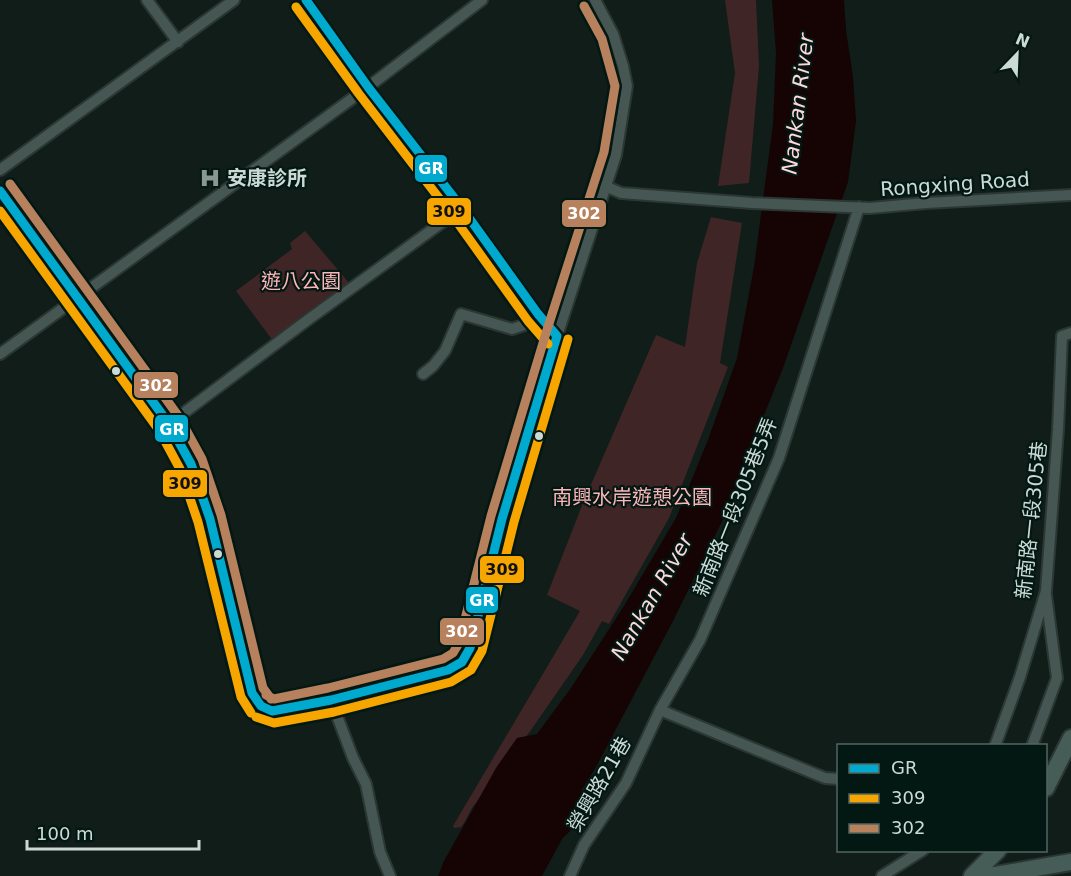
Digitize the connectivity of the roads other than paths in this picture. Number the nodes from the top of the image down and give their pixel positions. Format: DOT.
graph roads {
  1 [pos="147,0"];
  2 [pos="234,0"];
  3 [pos="306,0"];
  4 [pos="482,0"];
  5 [pos="595,0"];
  6 [pos="178,42"];
  7 [pos="368,87"];
  8 [pos="0,170"];
  9 [pos="605,186"];
  10 [pos="0,191"];
  11 [pos="1071,195"];
  12 [pos="859,207"];
  13 [pos="462,208"];
  14 [pos="78,296"];
  15 [pos="538,314"];
  16 [pos="1071,333"];
  17 [pos="557,336"];
  18 [pos="0,354"];
  19 [pos="423,374"];
  20 [pos="169,424"];
  21 [pos="1046,591"];
  22 [pos="331,700"];
  23 [pos="660,710"];
  24 [pos="1071,738"];
  25 [pos="996,744"];
  26 [pos="1033,744"];
  27 [pos="837,779"];
  28 [pos="1047,786"];
  29 [pos="920,852"];
  30 [pos="996,852"];
  31 [pos="1071,862"];
  32 [pos="390,876"];
  33 [pos="570,876"];
  34 [pos="882,876"];
  35 [pos="972,876"];
  36 [pos="989,876"];
  1 -- 6 [label="street"];
  2 -- 6 [label="street"];
  3 -- 7 [label="street"];
  4 -- 7 [label="street"];
  5 -- 9 [label="street"];
  6 -- 8 [label="street"];
  7 -- 13 [label="street"];
  7 -- 14 [label="street"];
  9 -- 12 [label="street, Rongxing Road"];
  9 -- 17 [label="street"];
  10 -- 14 [label="street"];
  11 -- 12 [label="street, Rongxing Road"];
  12 -- 23 [label="street, 新南路一段305巷5弄"];
  13 -- 15 [label="street"];
  13 -- 20 [label="street"];
  14 -- 18 [label="street"];
  14 -- 20 [label="street"];
  15 -- 17 [label="street"];
  15 -- 19 [label="street"];
  16 -- 21 [label="street, 新南路一段305巷"];
  17 -- 22 [label="street"];
  20 -- 22 [label="street"];
  21 -- 25 [label="street, 新南路一段305巷"];
  21 -- 26 [label="street"];
  22 -- 32 [label="street"];
  23 -- 27 [label="street"];
  23 -- 33 [label="street, 榮興路21巷"];
  24 -- 28 [label="highway"];
  29 -- 34 [label="street"];
  30 -- 35 [label="highway"];
  31 -- 36 [label="highway"];
}
